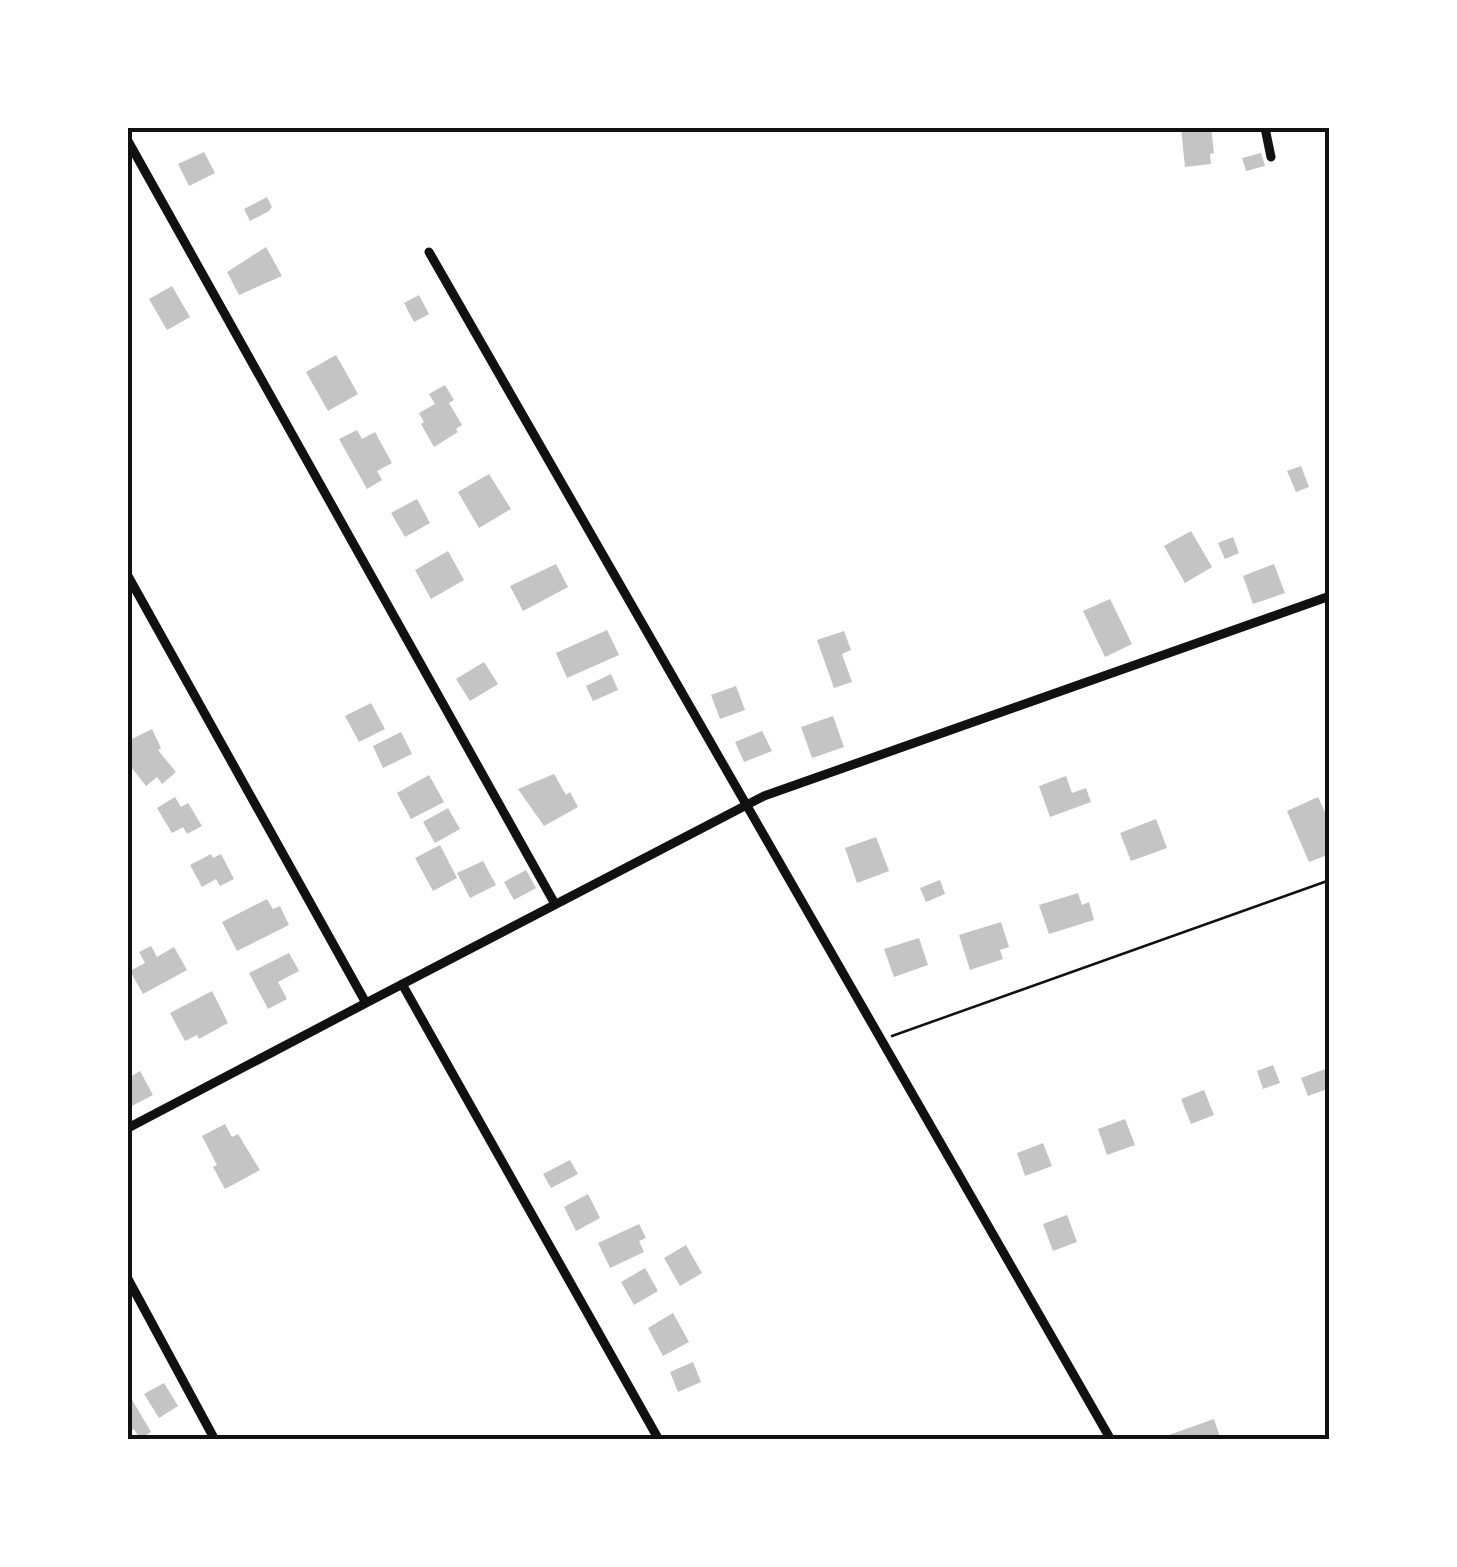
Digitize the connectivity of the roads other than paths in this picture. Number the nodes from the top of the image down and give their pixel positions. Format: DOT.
graph roads {
  1 [pos="1265,128"];
  2 [pos="128,140"];
  3 [pos="1271,158"];
  4 [pos="429,252"];
  5 [pos="128,576"];
  6 [pos="1330,596"];
  7 [pos="748,804"];
  8 [pos="555,904"];
  9 [pos="402,984"];
  10 [pos="366,1004"];
  11 [pos="128,1128"];
  12 [pos="128,1279"];
  13 [pos="215,1440"];
  14 [pos="659,1440"];
  15 [pos="1112,1440"];
  1 -- 3 [label="street"];
  2 -- 8 [label="street"];
  4 -- 7 [label="street"];
  5 -- 10 [label="street"];
  6 -- 7 [label="street"];
  7 -- 8 [label="street"];
  7 -- 15 [label="street"];
  8 -- 9 [label="street"];
  9 -- 10 [label="street"];
  9 -- 14 [label="street"];
  10 -- 11 [label="street"];
  12 -- 13 [label="street"];
}
